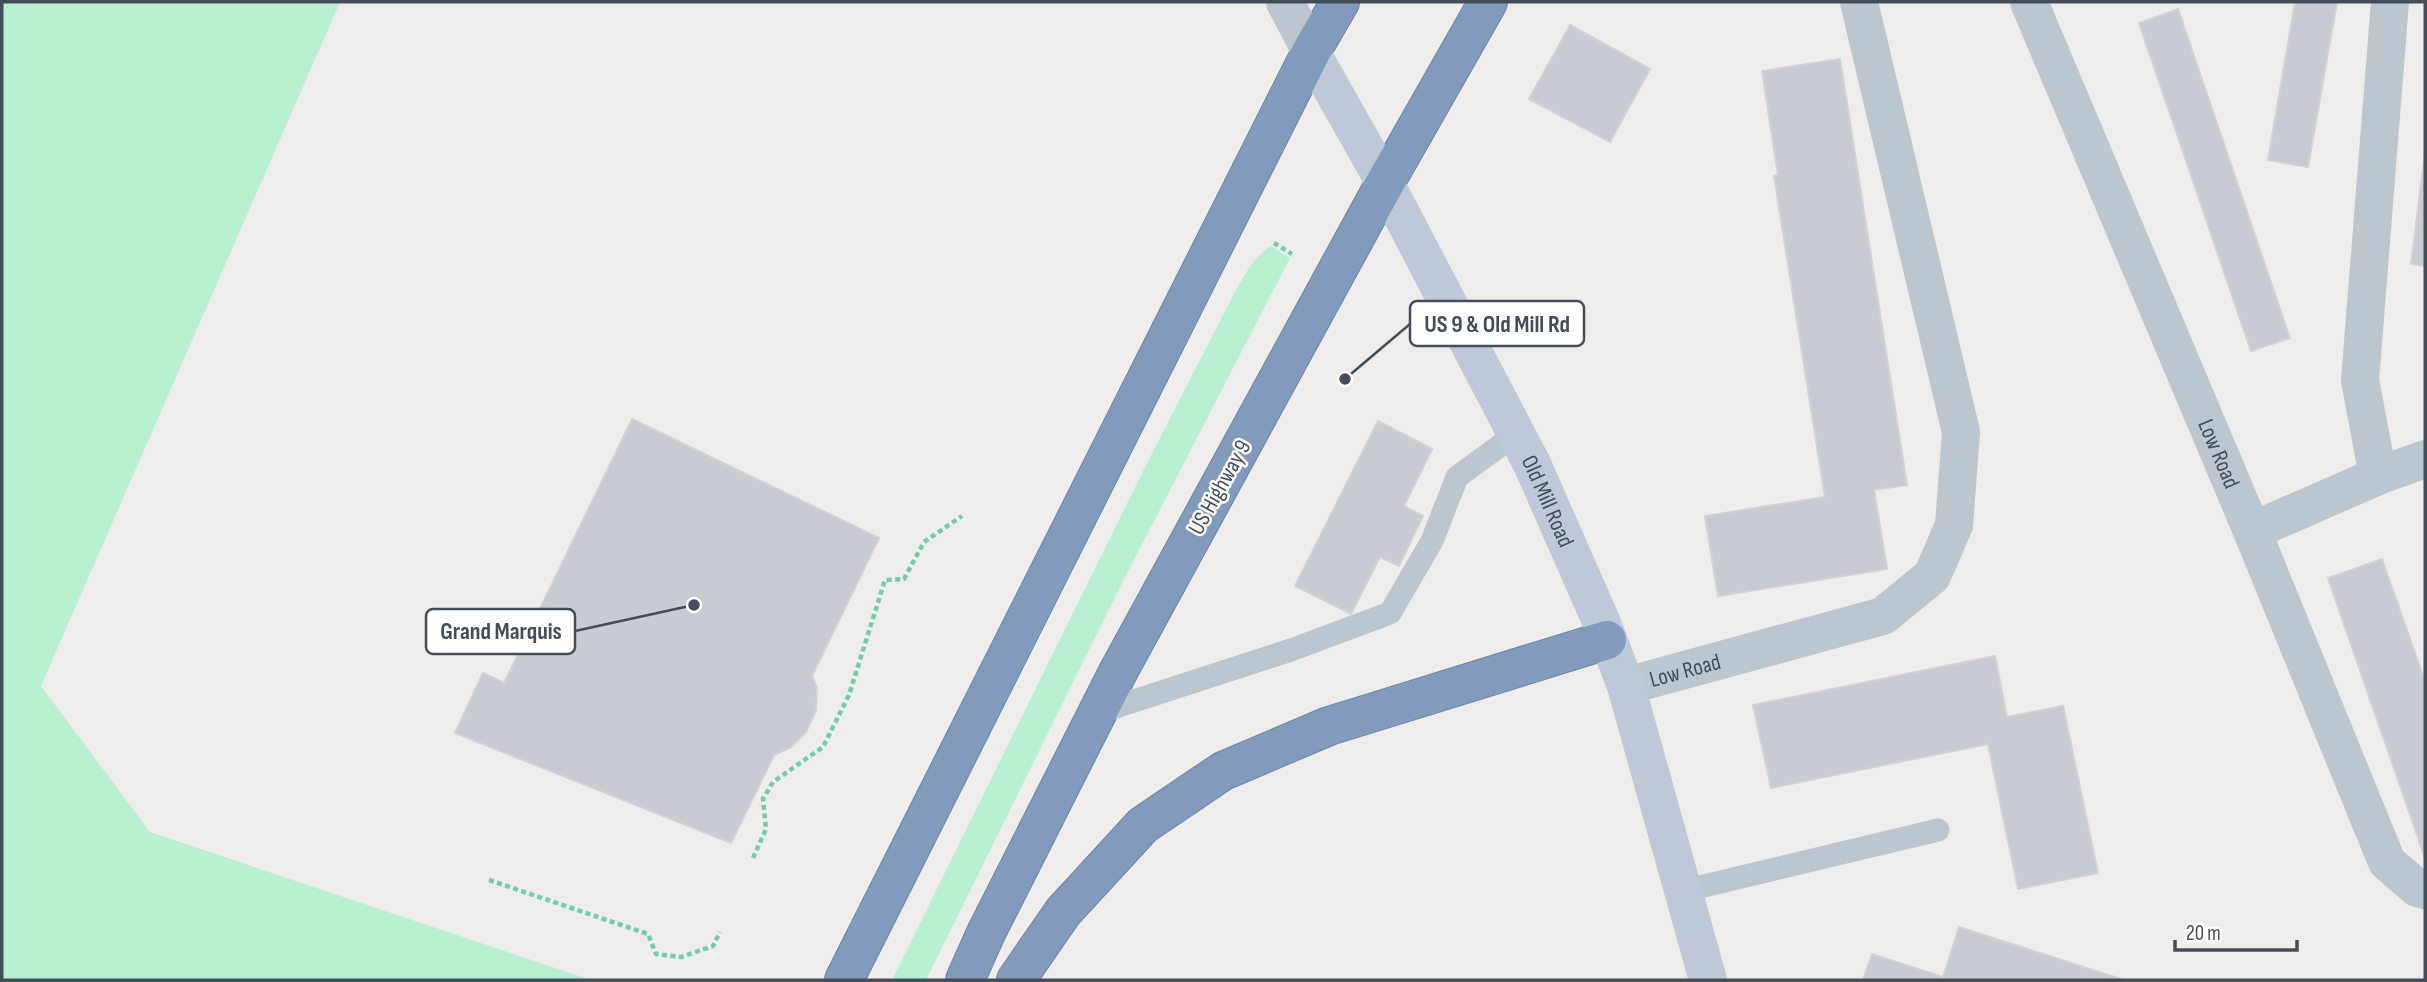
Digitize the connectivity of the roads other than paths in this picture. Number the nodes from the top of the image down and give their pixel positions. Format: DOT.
graph roads {
  1 [pos="1285,2"];
  2 [pos="1340,2"];
  3 [pos="1488,2"];
  4 [pos="1859,2"];
  5 [pos="2029,2"];
  6 [pos="2390,2"];
  7 [pos="1311,52"];
  8 [pos="1385,183"];
  9 [pos="1516,434"];
  10 [pos="2425,458"];
  11 [pos="2378,477"];
  12 [pos="2252,531"];
  13 [pos="1606,640"];
  14 [pos="1626,686"];
  15 [pos="1097,713"];
  16 [pos="1938,830"];
  17 [pos="2425,890"];
  18 [pos="1683,891"];
  19 [pos="844,980"];
  20 [pos="965,980"];
  21 [pos="1016,980"];
  22 [pos="1708,980"];
  1 -- 7 [label="street"];
  2 -- 7 [label="highway"];
  3 -- 8 [label="highway, US Highway 9"];
  4 -- 14 [label="street, Low Road"];
  5 -- 12 [label="street, Low Road"];
  6 -- 11 [label="street"];
  7 -- 8 [label="street, Old Mill Road"];
  7 -- 19 [label="highway"];
  8 -- 9 [label="street, Old Mill Road"];
  8 -- 15 [label="highway, US Highway 9"];
  9 -- 13 [label="street, Old Mill Road"];
  9 -- 15 [label="lane"];
  10 -- 11 [label="street"];
  11 -- 12 [label="street"];
  12 -- 17 [label="street, Low Road"];
  13 -- 14 [label="street, Old Mill Road"];
  13 -- 21 [label="highway"];
  14 -- 18 [label="street, Old Mill Road"];
  15 -- 20 [label="highway, US Highway 9"];
  16 -- 18 [label="lane"];
  18 -- 22 [label="street, Old Mill Road"];
}
